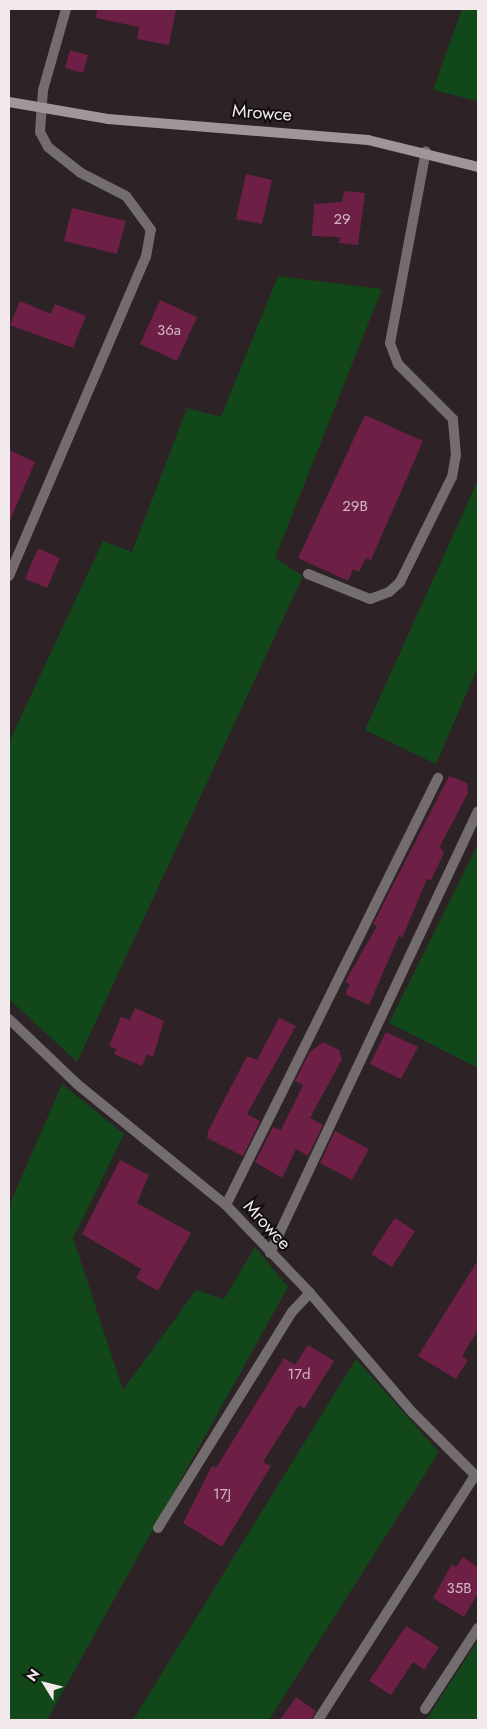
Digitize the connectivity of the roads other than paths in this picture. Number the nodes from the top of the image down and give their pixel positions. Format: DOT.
graph roads {
  1 [pos="66,9"];
  2 [pos="9,102"];
  3 [pos="40,109"];
  4 [pos="426,151"];
  5 [pos="478,167"];
  6 [pos="308,574"];
  7 [pos="9,576"];
  8 [pos="438,778"];
  9 [pos="478,811"];
  10 [pos="9,1019"];
  11 [pos="226,1205"];
  12 [pos="270,1253"];
  13 [pos="310,1293"];
  14 [pos="477,1476"];
  15 [pos="158,1528"];
  16 [pos="478,1628"];
  17 [pos="425,1709"];
  18 [pos="318,1720"];
  1 -- 3 [label="street"];
  2 -- 3 [label="street, Mrowce"];
  3 -- 4 [label="street, Mrowce"];
  3 -- 7 [label="street"];
  4 -- 5 [label="street, Mrowce"];
  4 -- 6 [label="street"];
  8 -- 11 [label="street"];
  9 -- 12 [label="street"];
  10 -- 11 [label="street, Mrowce"];
  11 -- 12 [label="street, Mrowce"];
  12 -- 13 [label="street, Mrowce"];
  13 -- 14 [label="street, Mrowce"];
  13 -- 15 [label="street"];
  14 -- 18 [label="street"];
  16 -- 17 [label="street"];
}
